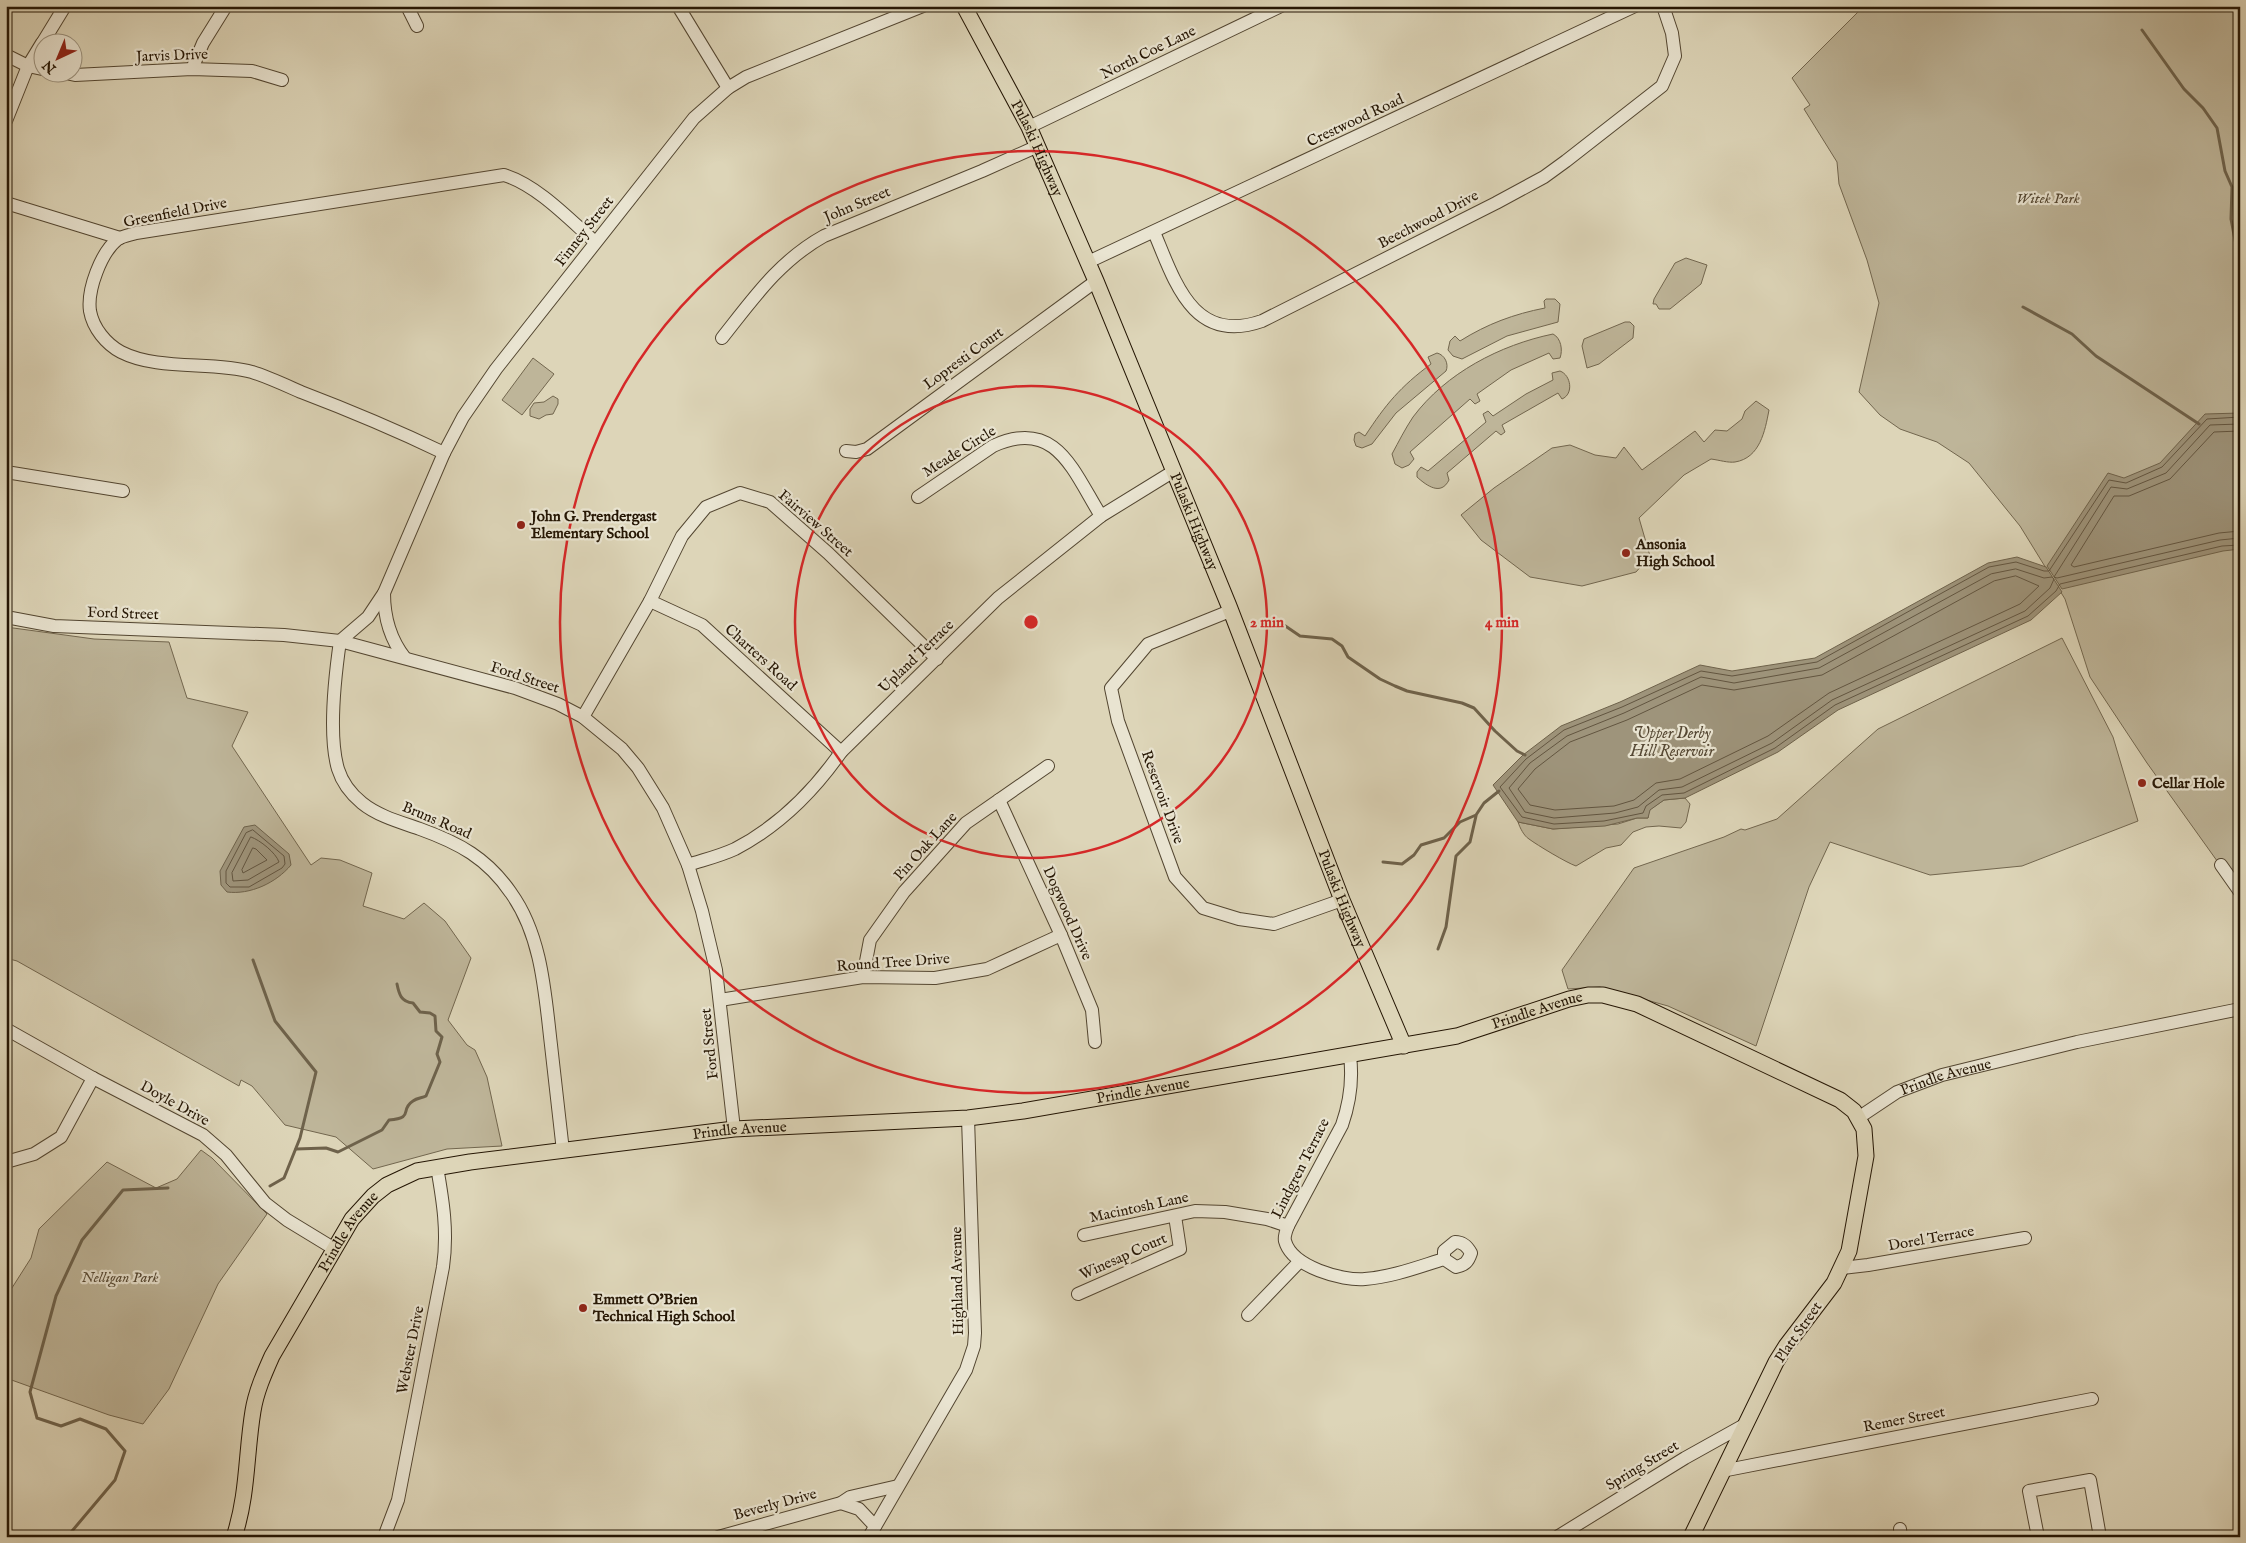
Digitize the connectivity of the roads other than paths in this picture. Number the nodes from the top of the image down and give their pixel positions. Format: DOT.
graph roads {
  1 [pos="66,6"];
  2 [pos="226,6"];
  3 [pos="407,6"];
  4 [pos="678,6"];
  5 [pos="923,6"];
  6 [pos="964,6"];
  7 [pos="1281,6"];
  8 [pos="1635,6"];
  9 [pos="1663,6"];
  10 [pos="417,26"];
  11 [pos="50,32"];
  12 [pos="6,55"];
  13 [pos="32,60"];
  14 [pos="28,66"];
  15 [pos="32,67"];
  16 [pos="192,69"];
  17 [pos="82,75"];
  18 [pos="282,80"];
  19 [pos="728,88"];
  20 [pos="6,121"];
  21 [pos="1029,127"];
  22 [pos="1038,146"];
  23 [pos="6,203"];
  24 [pos="1154,232"];
  25 [pos="120,238"];
  26 [pos="595,242"];
  27 [pos="1088,262"];
  28 [pos="1096,281"];
  29 [pos="722,338"];
  30 [pos="846,451"];
  31 [pos="444,453"];
  32 [pos="6,472"];
  33 [pos="1174,472"];
  34 [pos="123,491"];
  35 [pos="918,498"];
  36 [pos="1101,516"];
  37 [pos="384,593"];
  38 [pos="650,601"];
  39 [pos="1230,611"];
  40 [pos="6,617"];
  41 [pos="340,641"];
  42 [pos="405,658"];
  43 [pos="937,658"];
  44 [pos="583,717"];
  45 [pos="841,752"];
  46 [pos="1048,766"];
  47 [pos="999,800"];
  48 [pos="688,865"];
  49 [pos="2221,865"];
  50 [pos="2240,892"];
  51 [pos="1342,900"];
  52 [pos="1061,935"];
  53 [pos="863,977"];
  54 [pos="720,1000"];
  55 [pos="2240,1009"];
  56 [pos="6,1029"];
  57 [pos="1095,1042"];
  58 [pos="1404,1046"];
  59 [pos="1350,1056"];
  60 [pos="93,1078"];
  61 [pos="968,1118"];
  62 [pos="1858,1118"];
  63 [pos="734,1129"];
  64 [pos="563,1151"];
  65 [pos="6,1162"];
  66 [pos="436,1167"];
  67 [pos="1175,1216"];
  68 [pos="1288,1226"];
  69 [pos="1084,1235"];
  70 [pos="2025,1238"];
  71 [pos="333,1248"];
  72 [pos="1444,1259"];
  73 [pos="1300,1261"];
  74 [pos="1842,1268"];
  75 [pos="1078,1294"];
  76 [pos="1248,1315"];
  77 [pos="2092,1399"];
  78 [pos="1746,1424"];
  79 [pos="1722,1471"];
  80 [pos="898,1486"];
  81 [pos="841,1503"];
  82 [pos="872,1531"];
  83 [pos="234,1537"];
  84 [pos="384,1537"];
  85 [pos="718,1537"];
  86 [pos="1557,1537"];
  87 [pos="1691,1537"];
  88 [pos="2038,1537"];
  89 [pos="2100,1537"];
  1 -- 11 [label="street"];
  2 -- 16 [label="street"];
  3 -- 10 [label="street"];
  4 -- 19 [label="street"];
  5 -- 19 [label="street, Finney Street"];
  6 -- 21 [label="main road, Pulaski Highway"];
  7 -- 21 [label="street, North Coe Lane"];
  8 -- 24 [label="street, Crestwood Road"];
  9 -- 24 [label="street, Beechwood Drive"];
  12 -- 14 [label="street"];
  13 -- 14 [label="street"];
  14 -- 15 [label="street"];
  14 -- 20 [label="street"];
  16 -- 17 [label="street, Jarvis Drive"];
  16 -- 18 [label="street, Jarvis Drive"];
  19 -- 26 [label="street, Finney Street"];
  21 -- 22 [label="main road, Pulaski Highway"];
  22 -- 27 [label="main road, Pulaski Highway"];
  22 -- 29 [label="street, John Street"];
  23 -- 25 [label="street"];
  24 -- 27 [label="street, Crestwood Road"];
  25 -- 26 [label="street, Greenfield Drive"];
  25 -- 31 [label="street, Greenfield Drive"];
  26 -- 31 [label="street, Finney Street"];
  27 -- 28 [label="main road, Pulaski Highway"];
  28 -- 30 [label="street, Lopresti Court"];
  28 -- 33 [label="main road, Pulaski Highway"];
  31 -- 37 [label="street, Finney Street"];
  32 -- 34 [label="street"];
  33 -- 36 [label="street, Upland Terrace"];
  33 -- 39 [label="main road, Pulaski Highway"];
  35 -- 36 [label="street, Meade Circle"];
  36 -- 43 [label="street, Upland Terrace"];
  37 -- 41 [label="street, Finney Street"];
  37 -- 42 [label="street, Finney Street"];
  38 -- 43 [label="street, Fairview Street"];
  38 -- 44 [label="street, Fairview Street"];
  38 -- 45 [label="street, Charters Road"];
  39 -- 51 [label="main road, Pulaski Highway"];
  39 -- 51 [label="street, Reservoir Drive"];
  40 -- 41 [label="street, Ford Street"];
  41 -- 42 [label="street, Ford Street"];
  41 -- 64 [label="street, Bruns Road"];
  42 -- 44 [label="street, Ford Street"];
  43 -- 45 [label="street, Upland Terrace"];
  44 -- 48 [label="street, Ford Street"];
  45 -- 48 [label="street, Upland Terrace"];
  46 -- 47 [label="street, Pin Oak Lane"];
  47 -- 52 [label="street, Dogwood Drive"];
  47 -- 53 [label="street, Pin Oak Lane"];
  48 -- 54 [label="street, Ford Street"];
  49 -- 50 [label="street"];
  51 -- 58 [label="main road, Pulaski Highway"];
  52 -- 53 [label="street, Round Tree Drive"];
  52 -- 57 [label="street, Dogwood Drive"];
  53 -- 54 [label="street, Round Tree Drive"];
  54 -- 63 [label="street, Ford Street"];
  55 -- 62 [label="street, Prindle Avenue"];
  56 -- 60 [label="street, Doyle Drive"];
  58 -- 59 [label="main road, Prindle Avenue"];
  58 -- 62 [label="main road, Prindle Avenue"];
  59 -- 61 [label="main road, Prindle Avenue"];
  59 -- 68 [label="street, Lindgren Terrace"];
  60 -- 65 [label="street"];
  60 -- 71 [label="street, Doyle Drive"];
  61 -- 63 [label="main road, Prindle Avenue"];
  61 -- 80 [label="street, Highland Avenue"];
  62 -- 74 [label="main road, Platt Street"];
  63 -- 64 [label="main road, Prindle Avenue"];
  64 -- 66 [label="main road, Prindle Avenue"];
  66 -- 71 [label="main road, Prindle Avenue"];
  66 -- 84 [label="street, Webster Drive"];
  67 -- 68 [label="street, Macintosh Lane"];
  67 -- 69 [label="street, Macintosh Lane"];
  67 -- 75 [label="street, Winesap Court"];
  68 -- 73 [label="street, Lindgren Terrace"];
  70 -- 74 [label="street, Dorel Terrace"];
  71 -- 83 [label="main road, Prindle Avenue"];
  72 -- 73 [label="street, Lindgren Terrace"];
  73 -- 76 [label="street"];
  74 -- 78 [label="main road, Platt Street"];
  77 -- 79 [label="street, Remer Street"];
  78 -- 79 [label="main road, Platt Street"];
  78 -- 86 [label="street, Spring Street"];
  79 -- 87 [label="main road, Platt Street"];
  80 -- 81 [label="street, Beverly Drive"];
  80 -- 82 [label="street, Highland Avenue"];
  81 -- 82 [label="street"];
  81 -- 85 [label="street, Beverly Drive"];
  88 -- 89 [label="street"];
}
